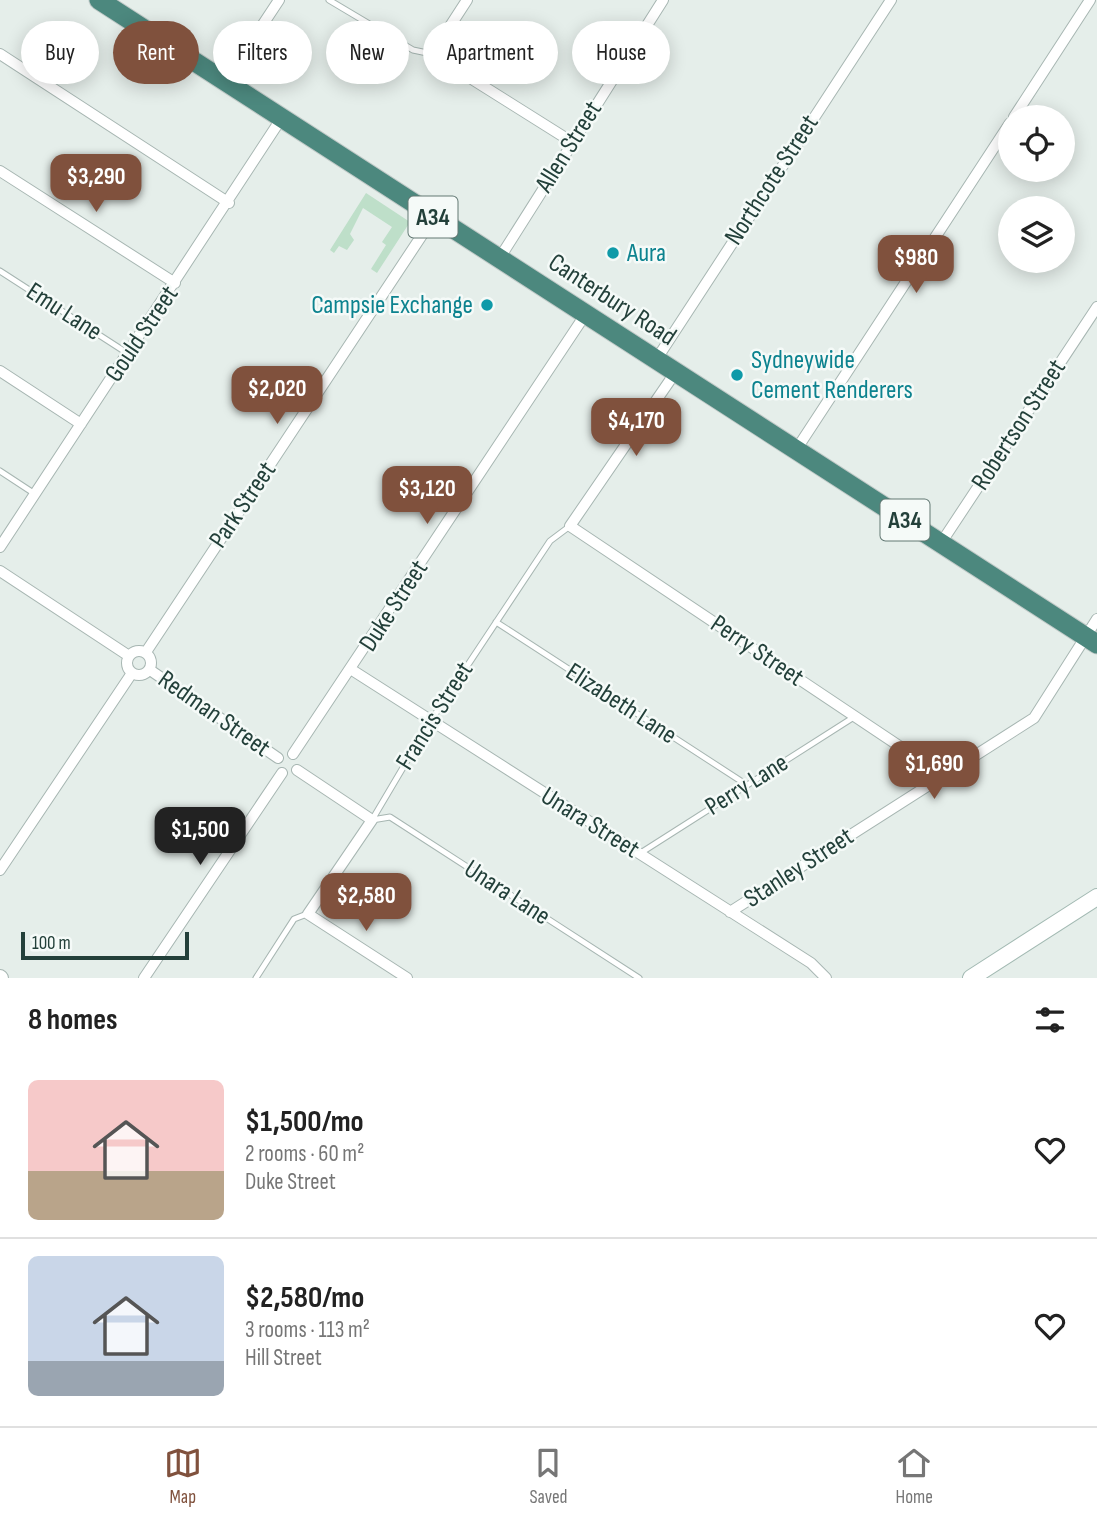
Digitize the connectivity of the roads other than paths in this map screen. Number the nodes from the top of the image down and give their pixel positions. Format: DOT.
graph roads {
  1 [pos="99,0"];
  2 [pos="277,0"];
  3 [pos="330,0"];
  4 [pos="467,0"];
  5 [pos="663,0"];
  6 [pos="891,0"];
  7 [pos="1090,0"];
  8 [pos="264,21"];
  9 [pos="453,21"];
  10 [pos="423,52"];
  11 [pos="0,54"];
  12 [pos="213,74"];
  13 [pos="228,84"];
  14 [pos="480,84"];
  15 [pos="1022,105"];
  16 [pos="281,119"];
  17 [pos="998,141"];
  18 [pos="572,142"];
  19 [pos="0,172"];
  20 [pos="229,203"];
  21 [pos="434,217"];
  22 [pos="499,258"];
  23 [pos="0,271"];
  24 [pos="175,283"];
  25 [pos="1097,306"];
  26 [pos="585,315"];
  27 [pos="128,354"];
  28 [pos="656,360"];
  29 [pos="0,371"];
  30 [pos="675,373"];
  31 [pos="81,424"];
  32 [pos="796,450"];
  33 [pos="0,471"];
  34 [pos="35,494"];
  35 [pos="570,526"];
  36 [pos="941,543"];
  37 [pos="0,547"];
  38 [pos="0,570"];
  39 [pos="1097,619"];
  40 [pos="496,622"];
  41 [pos="1091,640"];
  42 [pos="146,652"];
  43 [pos="129,656"];
  44 [pos="150,670"];
  45 [pos="352,670"];
  46 [pos="132,673"];
  47 [pos="854,717"];
  48 [pos="430,722"];
  49 [pos="293,754"];
  50 [pos="278,758"];
  51 [pos="297,770"];
  52 [pos="282,773"];
  53 [pos="944,776"];
  54 [pos="747,785"];
  55 [pos="372,820"];
  56 [pos="639,853"];
  57 [pos="0,870"];
  58 [pos="1097,897"];
  59 [pos="730,912"];
  60 [pos="308,914"];
  61 [pos="144,978"];
  62 [pos="256,978"];
  63 [pos="407,978"];
  64 [pos="639,978"];
  65 [pos="826,978"];
  66 [pos="971,978"];
  1 -- 12 [label="highway, Canterbury Road / A34"];
  2 -- 8 [label="street"];
  3 -- 10 [label="lane"];
  4 -- 9 [label="street"];
  5 -- 18 [label="street, Allen Street"];
  6 -- 28 [label="street, Northcote Street"];
  7 -- 15 [label="street"];
  11 -- 20 [label="street"];
  13 -- 16 [label="highway, Canterbury Road / A34"];
  14 -- 18 [label="street"];
  16 -- 20 [label="street, Gould Street"];
  16 -- 21 [label="highway, Canterbury Road / A34"];
  17 -- 32 [label="street"];
  18 -- 22 [label="street, Allen Street"];
  19 -- 24 [label="street"];
  20 -- 24 [label="street, Gould Street"];
  21 -- 22 [label="highway, Canterbury Road / A34"];
  21 -- 42 [label="street, Park Street"];
  22 -- 26 [label="highway, Canterbury Road / A34"];
  23 -- 27 [label="lane, Emu Lane"];
  24 -- 27 [label="street, Gould Street"];
  25 -- 36 [label="street, Robertson Street"];
  26 -- 28 [label="highway, Canterbury Road / A34"];
  26 -- 45 [label="street, Duke Street"];
  27 -- 31 [label="street, Gould Street"];
  28 -- 30 [label="highway, Canterbury Road / A34"];
  29 -- 31 [label="street"];
  30 -- 32 [label="highway, Canterbury Road / A34"];
  30 -- 35 [label="street"];
  31 -- 34 [label="street, Gould Street"];
  32 -- 36 [label="highway, Canterbury Road / A34"];
  33 -- 34 [label="lane"];
  34 -- 37 [label="street, Gould Street"];
  35 -- 40 [label="lane, Francis Street"];
  35 -- 47 [label="street, Perry Street"];
  36 -- 41 [label="highway, Canterbury Road / A34"];
  38 -- 43 [label="street, Redman Street"];
  39 -- 41 [label="street, Stanley Street"];
  40 -- 48 [label="lane, Francis Street"];
  40 -- 54 [label="lane, Elizabeth Lane"];
  41 -- 53 [label="street, Stanley Street"];
  42 -- 43 [label="street"];
  42 -- 44 [label="street"];
  43 -- 46 [label="street"];
  44 -- 46 [label="street"];
  44 -- 50 [label="street, Redman Street"];
  45 -- 48 [label="street, Unara Street"];
  45 -- 49 [label="street, Duke Street"];
  46 -- 57 [label="street"];
  47 -- 53 [label="street, Perry Street"];
  47 -- 54 [label="lane, Perry Lane"];
  48 -- 55 [label="lane, Francis Street"];
  48 -- 56 [label="street, Unara Street"];
  49 -- 50 [label="street"];
  49 -- 51 [label="street"];
  50 -- 52 [label="street"];
  51 -- 52 [label="street"];
  51 -- 55 [label="street, Redman Street"];
  52 -- 61 [label="street"];
  53 -- 59 [label="street, Stanley Street"];
  54 -- 56 [label="lane, Perry Lane"];
  55 -- 60 [label="street, Francis Street"];
  55 -- 64 [label="lane, Unara Lane"];
  56 -- 59 [label="street, Unara Street"];
  58 -- 66 [label="main road"];
  59 -- 65 [label="street, Unara Street"];
  60 -- 62 [label="lane"];
  60 -- 63 [label="street"];
}
